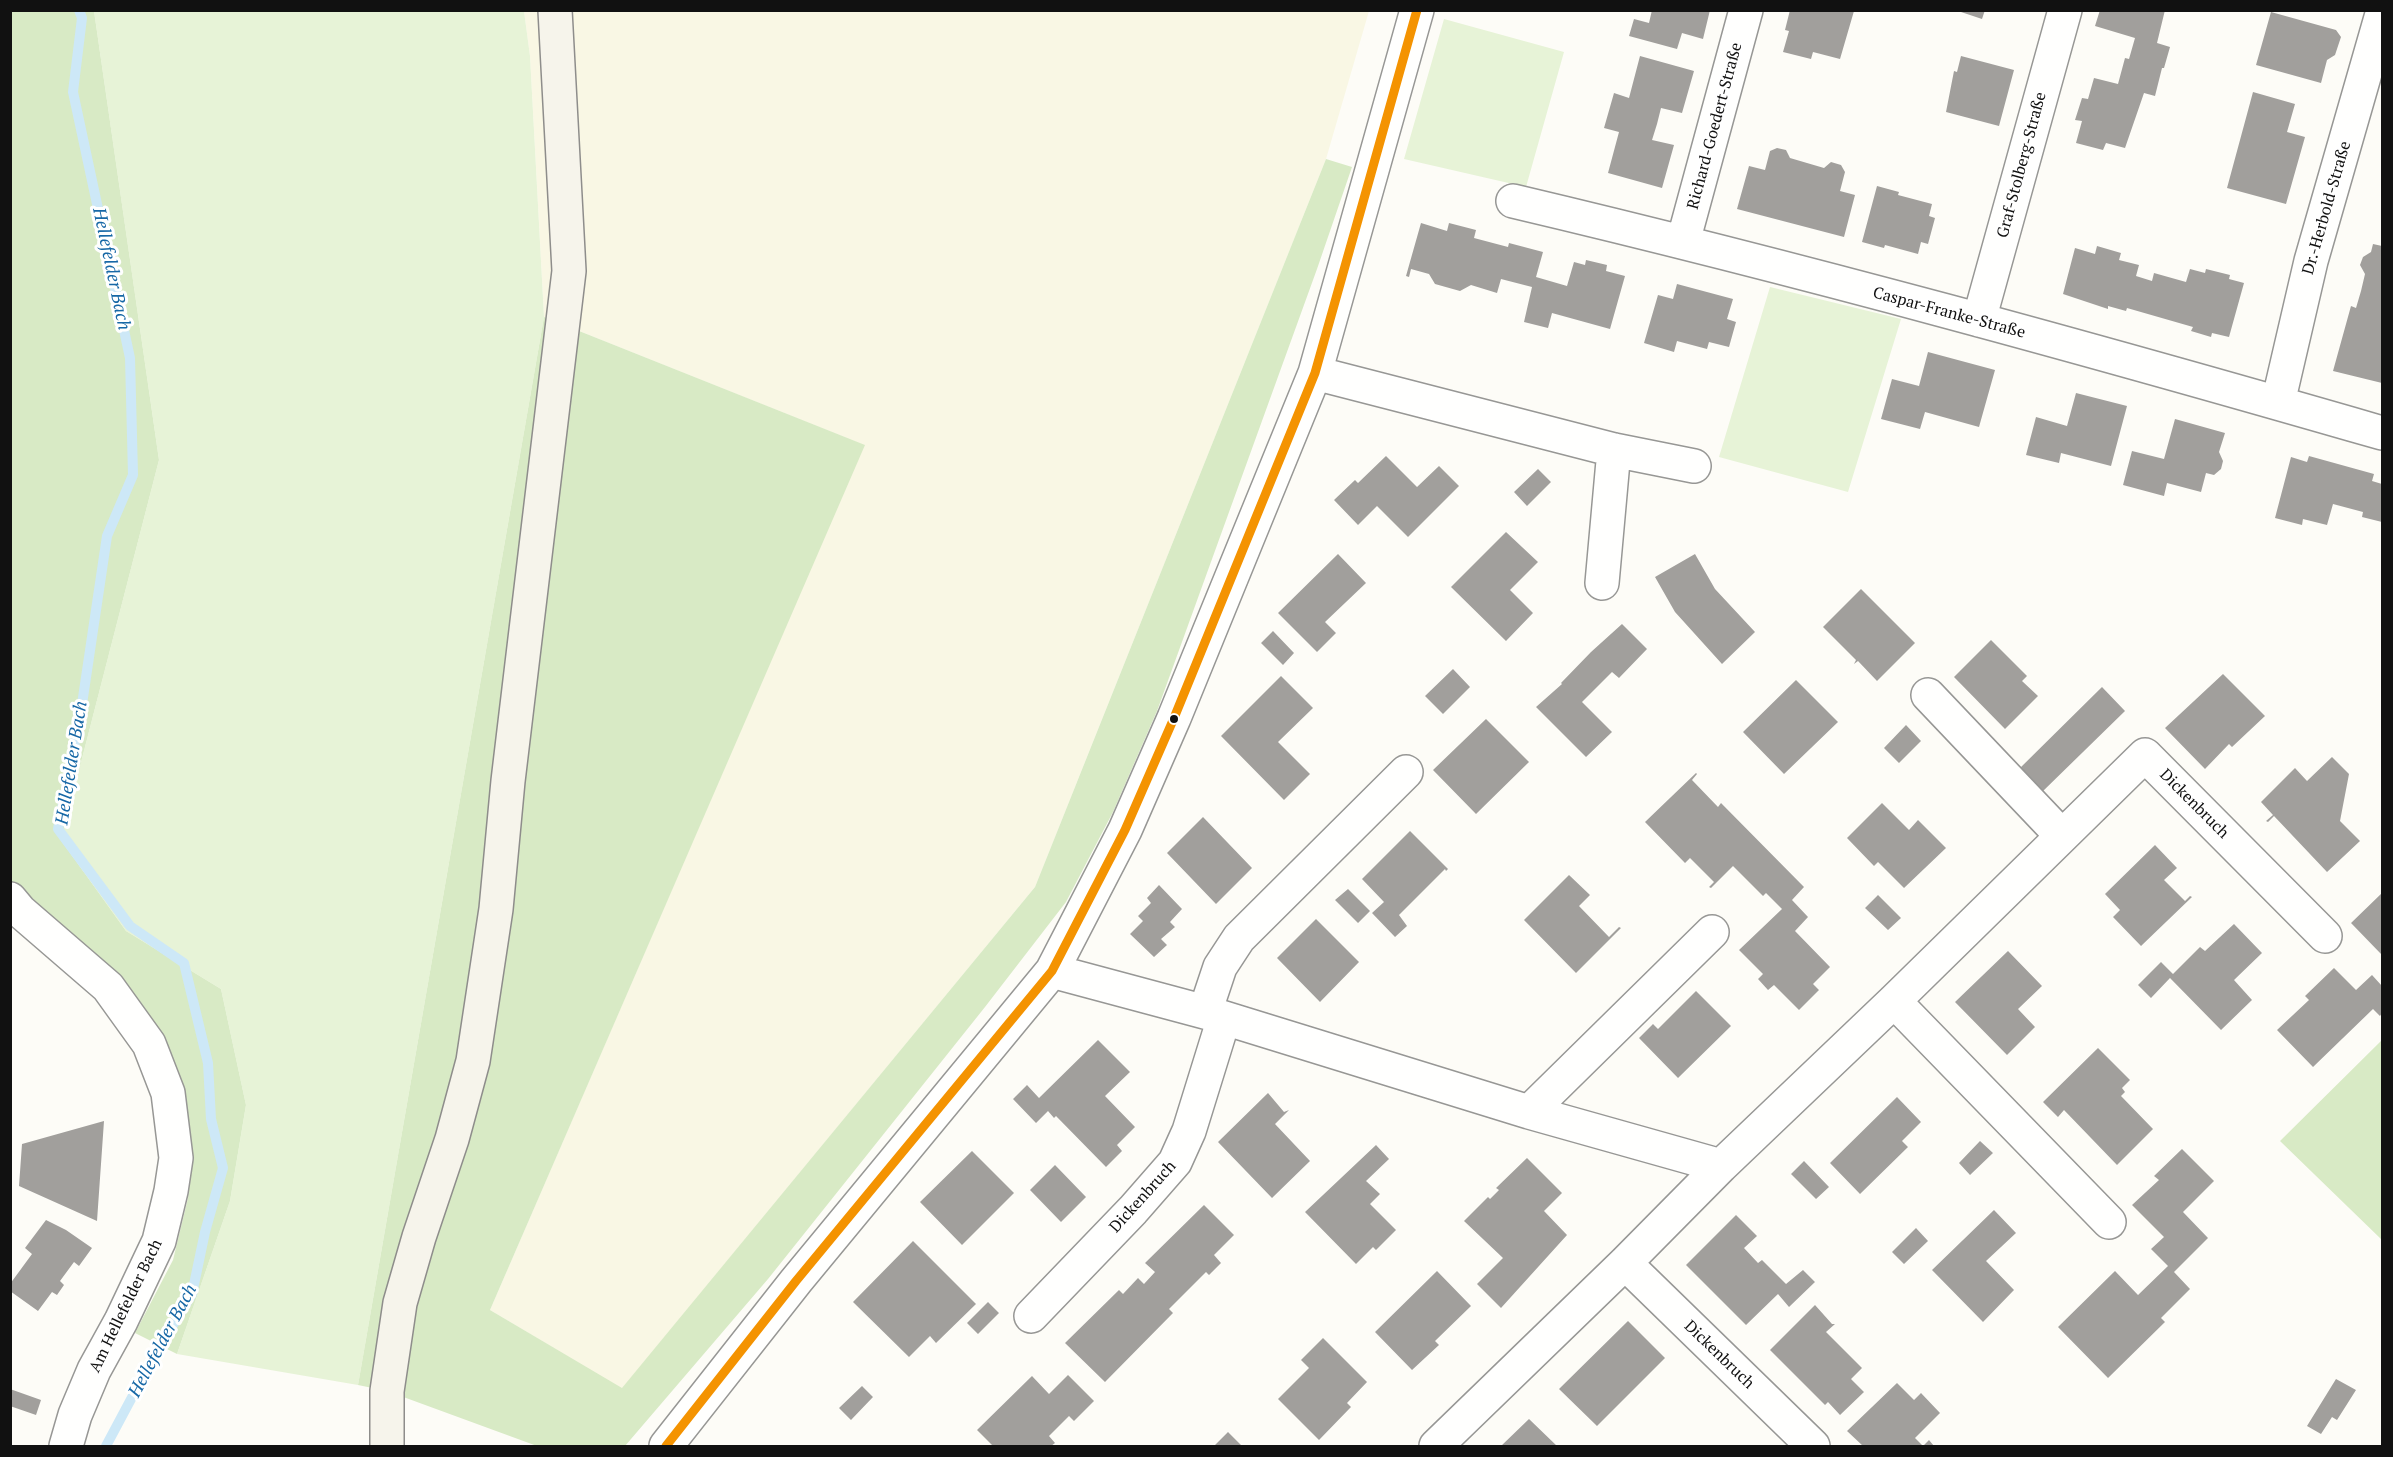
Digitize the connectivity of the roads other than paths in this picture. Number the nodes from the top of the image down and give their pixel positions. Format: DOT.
graph roads {
  1 [pos="555,10"];
  2 [pos="1417,10"];
  3 [pos="1746,10"];
  4 [pos="2065,10"];
  5 [pos="2382,14"];
  6 [pos="1513,201"];
  7 [pos="1683,242"];
  8 [pos="1979,320"];
  9 [pos="1315,373"];
  10 [pos="2278,403"];
  11 [pos="2382,433"];
  12 [pos="1614,450"];
  13 [pos="1694,466"];
  14 [pos="1602,583"];
  15 [pos="1928,695"];
  16 [pos="1406,772"];
  17 [pos="2062,836"];
  18 [pos="10,898"];
  19 [pos="1712,932"];
  20 [pos="2325,936"];
  21 [pos="1052,971"];
  22 [pos="1894,1001"];
  23 [pos="1215,1015"];
  24 [pos="1529,1112"];
  25 [pos="1721,1166"];
  26 [pos="2109,1222"];
  27 [pos="1625,1263"];
  28 [pos="1031,1316"];
  29 [pos="66,1446"];
  30 [pos="387,1446"];
  31 [pos="666,1446"];
  32 [pos="1436,1446"];
  33 [pos="1813,1446"];
  1 -- 30 [label="main road"];
  2 -- 9 [label="street"];
  3 -- 7 [label="street, Richard-Goedert-Straße"];
  4 -- 8 [label="street, Graf-Stolberg-Straße"];
  5 -- 10 [label="street, Dr.-Herbold-Straße"];
  6 -- 7 [label="street, Caspar-Franke-Straße"];
  7 -- 8 [label="street, Caspar-Franke-Straße"];
  8 -- 10 [label="street, Caspar-Franke-Straße"];
  9 -- 12 [label="street"];
  9 -- 21 [label="street"];
  10 -- 11 [label="street, Caspar-Franke-Straße"];
  12 -- 13 [label="street"];
  12 -- 14 [label="street"];
  15 -- 17 [label="street"];
  16 -- 23 [label="street, Dickenbruch"];
  17 -- 20 [label="street, Dickenbruch"];
  17 -- 22 [label="street, Dickenbruch"];
  18 -- 29 [label="street, Am Hellefelder Bach"];
  19 -- 24 [label="street"];
  21 -- 23 [label="street"];
  21 -- 31 [label="street"];
  22 -- 25 [label="street, Dickenbruch"];
  22 -- 26 [label="street"];
  23 -- 24 [label="street"];
  23 -- 28 [label="street, Dickenbruch"];
  24 -- 25 [label="street"];
  25 -- 27 [label="street, Dickenbruch"];
  27 -- 32 [label="street, Dickenbruch"];
  27 -- 33 [label="street, Dickenbruch"];
}
